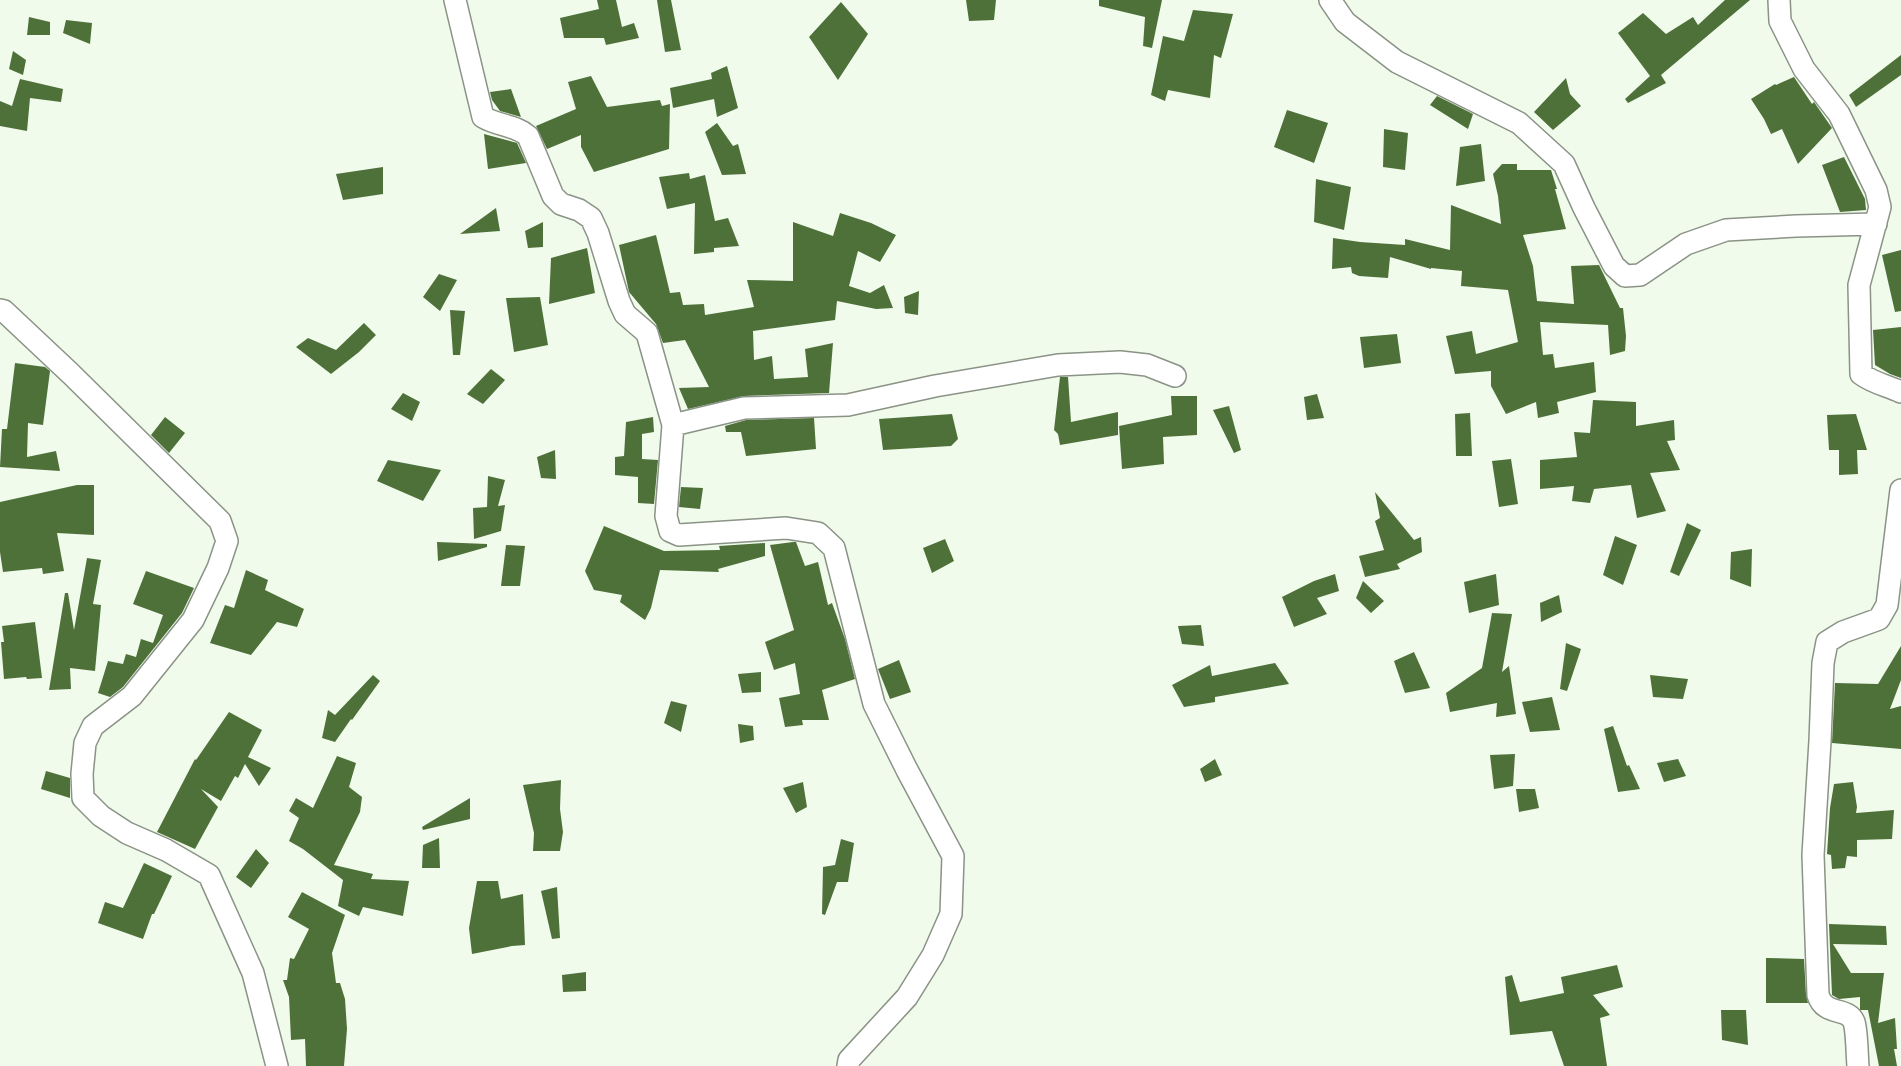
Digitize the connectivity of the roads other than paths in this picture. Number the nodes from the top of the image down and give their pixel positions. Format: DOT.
graph roads {
  1 [pos="455,0"];
  2 [pos="1330,0"];
  3 [pos="1779,0"];
  4 [pos="1876,224"];
  5 [pos="0,310"];
  6 [pos="1174,376"];
  7 [pos="1901,392"];
  8 [pos="673,425"];
  9 [pos="1901,490"];
  10 [pos="277,1066"];
  11 [pos="848,1066"];
  12 [pos="1858,1066"];
  1 -- 8 [label="street"];
  2 -- 4 [label="street"];
  3 -- 4 [label="street"];
  4 -- 7 [label="street"];
  5 -- 10 [label="street"];
  6 -- 8 [label="street"];
  8 -- 11 [label="street"];
  9 -- 12 [label="street"];
}
